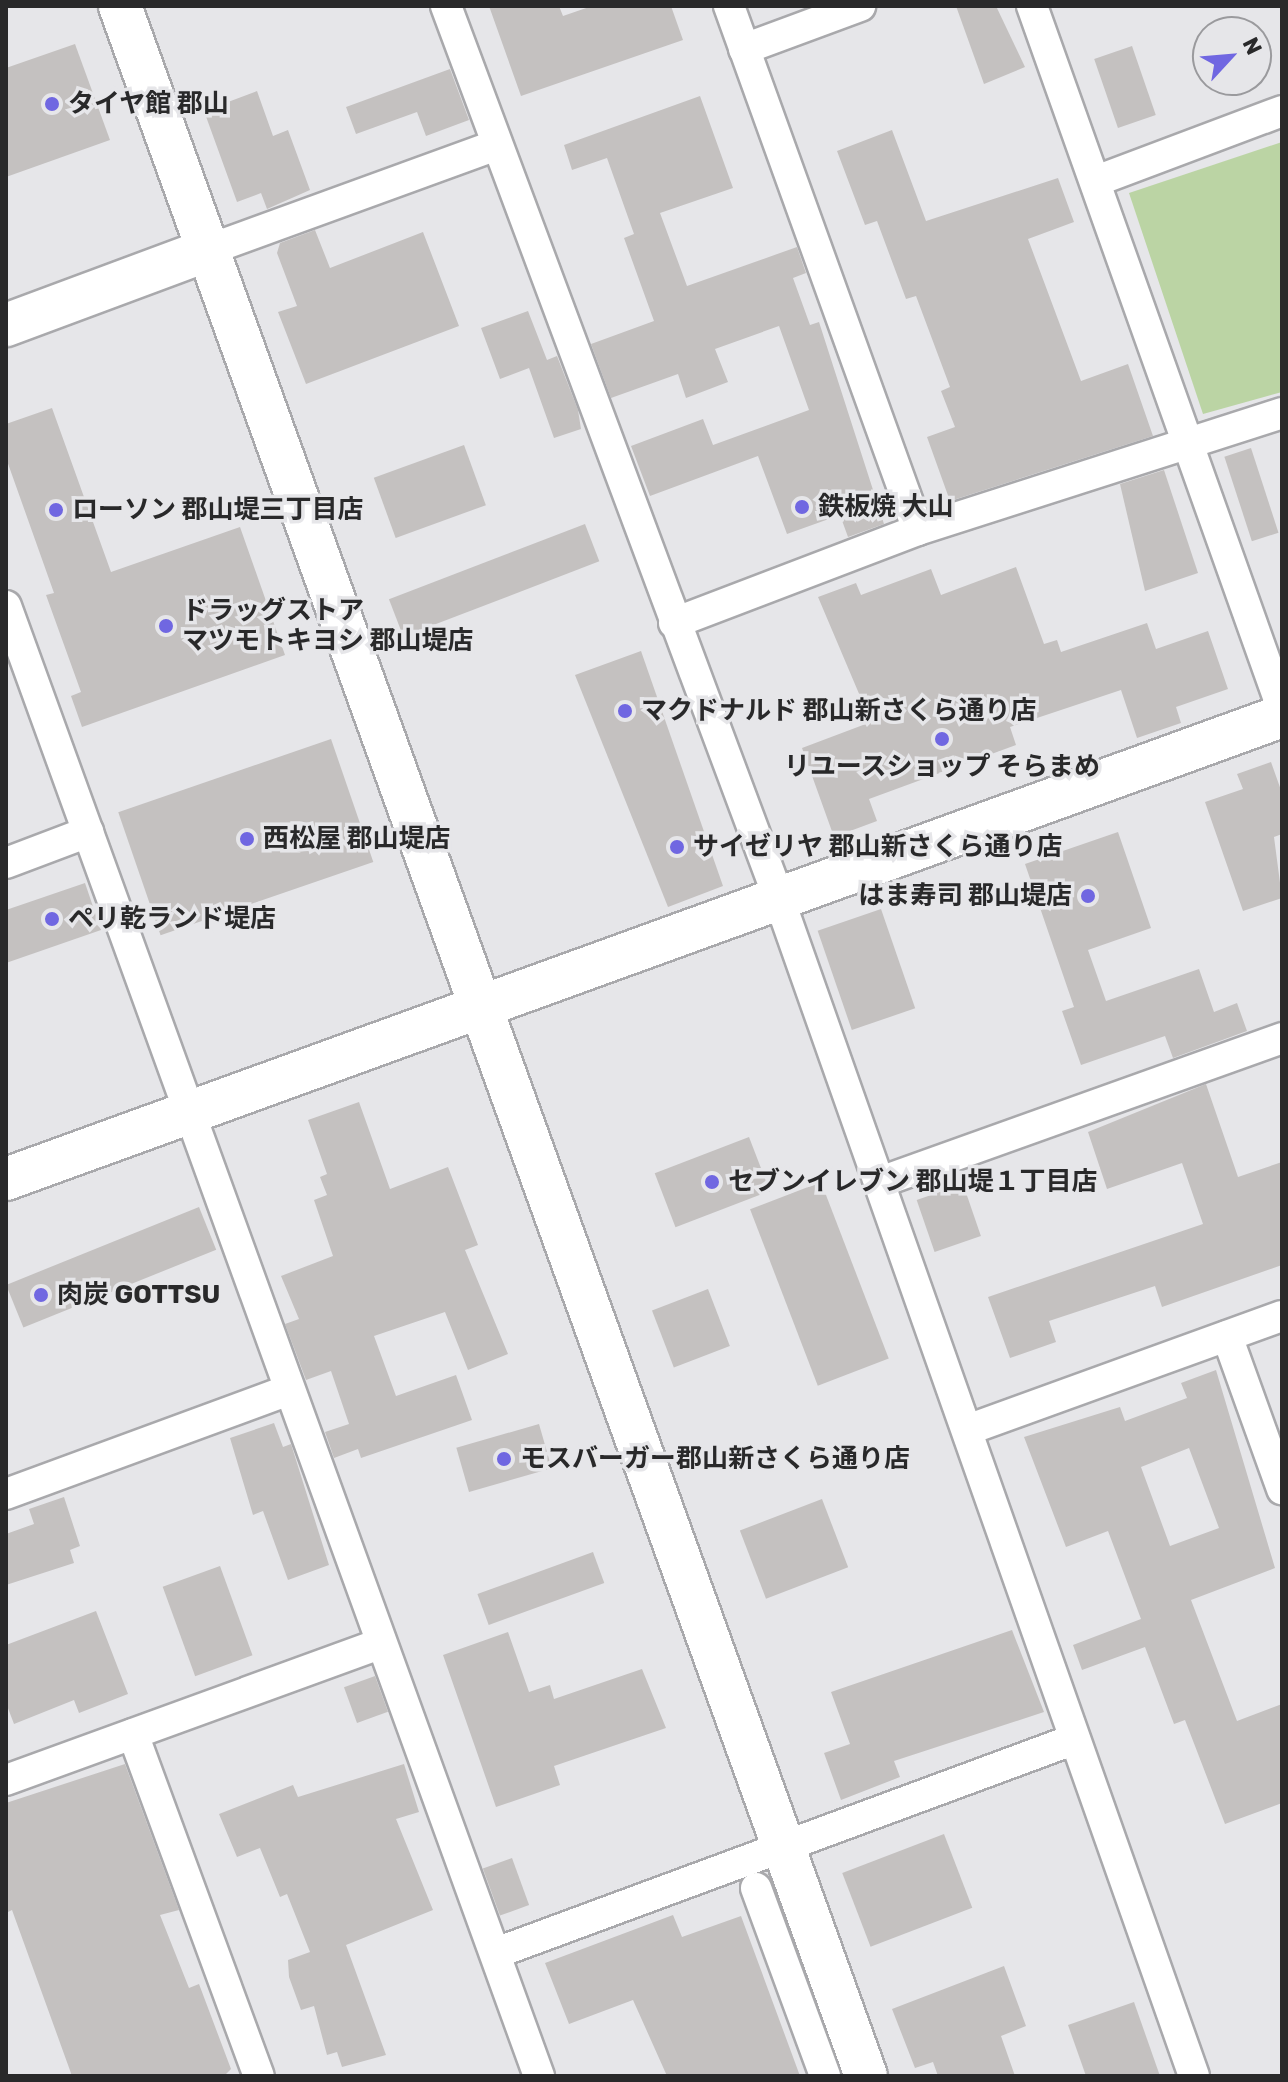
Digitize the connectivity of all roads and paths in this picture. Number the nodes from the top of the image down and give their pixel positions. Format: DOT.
graph roads {
  1 [pos="120,6"];
  2 [pos="446,6"];
  3 [pos="729,6"];
  4 [pos="860,6"];
  5 [pos="1032,6"];
  6 [pos="744,49"];
  7 [pos="1282,111"];
  8 [pos="496,145"];
  9 [pos="1096,181"];
  10 [pos="208,250"];
  11 [pos="6,325"];
  12 [pos="1282,413"];
  13 [pos="1185,439"];
  14 [pos="918,530"];
  15 [pos="6,606"];
  16 [pos="674,623"];
  17 [pos="1282,708"];
  18 [pos="1282,716"];
  19 [pos="88,832"];
  20 [pos="6,863"];
  21 [pos="778,896"];
  22 [pos="486,1009"];
  23 [pos="1282,1038"];
  24 [pos="189,1114"];
  25 [pos="6,1179"];
  26 [pos="880,1182"];
  27 [pos="1282,1316"];
  28 [pos="1227,1336"];
  29 [pos="286,1391"];
  30 [pos="967,1430"];
  31 [pos="1282,1489"];
  32 [pos="6,1494"];
  33 [pos="379,1644"];
  34 [pos="133,1734"];
  35 [pos="1075,1739"];
  36 [pos="6,1780"];
  37 [pos="783,1847"];
  38 [pos="756,1888"];
  39 [pos="496,1953"];
  40 [pos="259,2076"];
  41 [pos="539,2076"];
  42 [pos="825,2076"];
  43 [pos="866,2076"];
  44 [pos="1194,2076"];
  1 -- 10 [label="street"];
  2 -- 8 [label="street"];
  3 -- 6 [label="street"];
  4 -- 6 [label="street"];
  5 -- 9 [label="street"];
  6 -- 14 [label="street"];
  7 -- 9 [label="street"];
  8 -- 10 [label="street"];
  8 -- 16 [label="street"];
  9 -- 13 [label="street"];
  10 -- 11 [label="street"];
  10 -- 22 [label="street"];
  12 -- 13 [label="street"];
  13 -- 14 [label="street"];
  13 -- 17 [label="street"];
  14 -- 16 [label="street"];
  15 -- 19 [label="street"];
  16 -- 21 [label="street"];
  18 -- 21 [label="street"];
  19 -- 20 [label="street"];
  19 -- 24 [label="street"];
  21 -- 22 [label="street"];
  21 -- 26 [label="street"];
  22 -- 24 [label="street"];
  22 -- 37 [label="street"];
  23 -- 26 [label="street"];
  24 -- 25 [label="street"];
  24 -- 29 [label="street"];
  26 -- 30 [label="street"];
  27 -- 28 [label="street"];
  28 -- 30 [label="street"];
  28 -- 31 [label="street"];
  29 -- 32 [label="street"];
  29 -- 33 [label="street"];
  30 -- 35 [label="street"];
  33 -- 34 [label="street"];
  33 -- 39 [label="street"];
  34 -- 36 [label="street"];
  34 -- 40 [label="street"];
  35 -- 37 [label="street"];
  35 -- 44 [label="street"];
  37 -- 39 [label="street"];
  37 -- 43 [label="street"];
  38 -- 42 [label="street"];
  39 -- 41 [label="street"];
}
